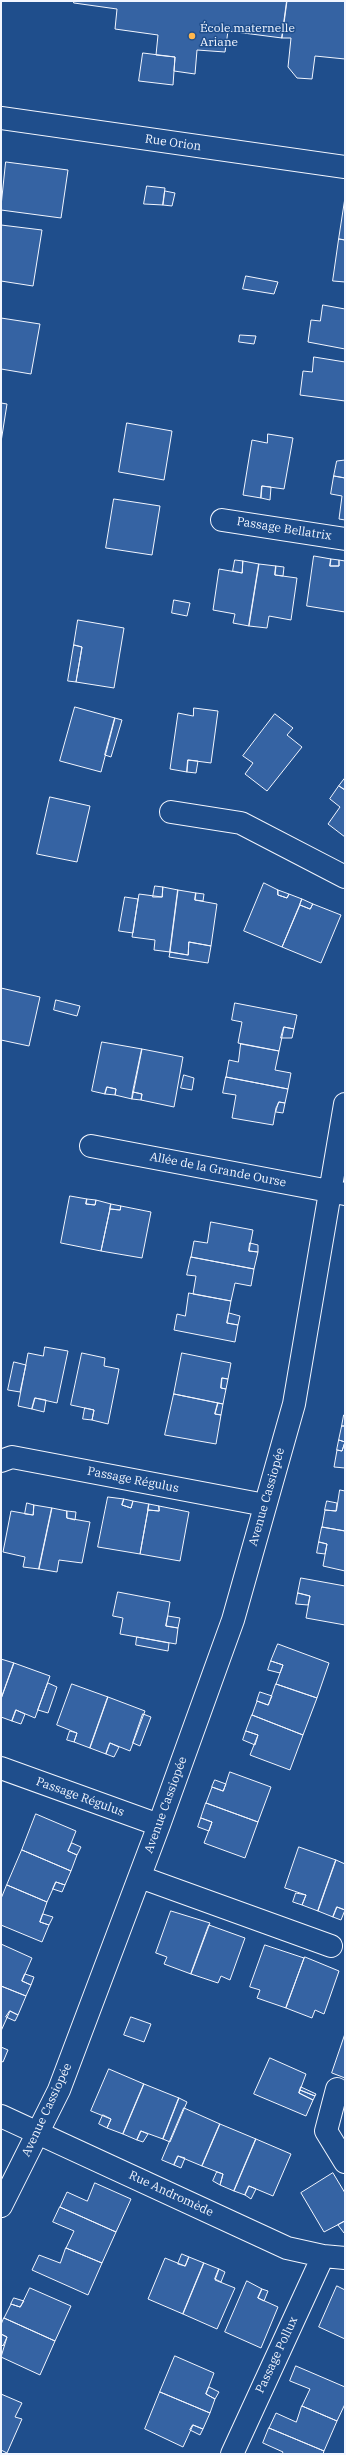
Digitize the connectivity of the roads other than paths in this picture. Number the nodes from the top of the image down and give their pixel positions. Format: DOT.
graph roads {
  1 [pos="1,118"];
  2 [pos="345,167"];
  3 [pos="222,520"];
  4 [pos="345,539"];
  5 [pos="171,812"];
  6 [pos="345,877"];
  7 [pos="345,1104"];
  8 [pos="91,1146"];
  9 [pos="337,1192"];
  10 [pos="1,1461"];
  11 [pos="265,1505"];
  12 [pos="1,1768"];
  13 [pos="159,1826"];
  14 [pos="140,1877"];
  15 [pos="331,1946"];
  16 [pos="337,2089"];
  17 [pos="1,2116"];
  18 [pos="38,2133"];
  19 [pos="345,2162"];
  20 [pos="1,2206"];
  21 [pos="322,2256"];
  22 [pos="345,2258"];
  23 [pos="232,2454"];
  1 -- 2 [label="street, Rue Orion"];
  3 -- 4 [label="street, Passage Bellatrix"];
  5 -- 6 [label="street"];
  7 -- 9 [label="street, Avenue Cassiopée"];
  8 -- 9 [label="street, Allée de la Grande Ourse"];
  9 -- 11 [label="street, Avenue Cassiopée"];
  10 -- 11 [label="street, Passage Régulus"];
  11 -- 13 [label="street, Avenue Cassiopée"];
  12 -- 13 [label="street, Passage Régulus"];
  13 -- 14 [label="street, Avenue Cassiopée"];
  14 -- 15 [label="street"];
  14 -- 18 [label="street, Avenue Cassiopée"];
  16 -- 19 [label="street"];
  17 -- 18 [label="street, Rue Andromède"];
  18 -- 20 [label="street, Avenue Cassiopée"];
  18 -- 21 [label="street, Rue Andromède"];
  21 -- 22 [label="street, Rue Andromède"];
  21 -- 23 [label="street, Passage Pollux"];
}
